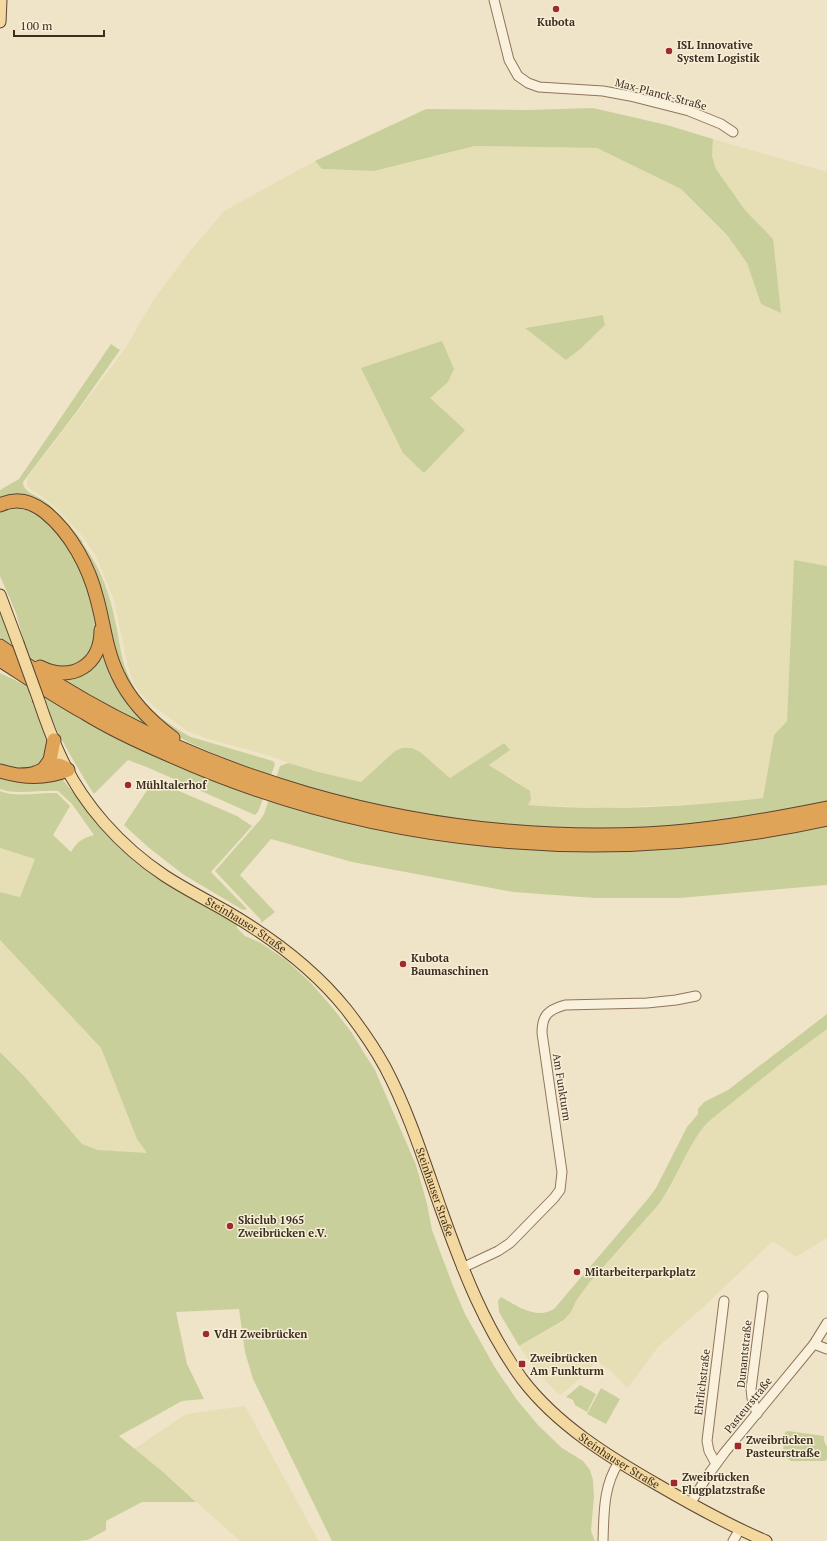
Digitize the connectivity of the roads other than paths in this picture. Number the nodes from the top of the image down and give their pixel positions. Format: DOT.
graph roads {
  1 [pos="1,0"];
  2 [pos="494,0"];
  3 [pos="0,22"];
  4 [pos="733,132"];
  5 [pos="0,505"];
  6 [pos="0,595"];
  7 [pos="102,622"];
  8 [pos="2,652"];
  9 [pos="0,670"];
  10 [pos="40,686"];
  11 [pos="54,740"];
  12 [pos="197,755"];
  13 [pos="43,770"];
  14 [pos="68,770"];
  15 [pos="0,771"];
  16 [pos="19,775"];
  17 [pos="827,808"];
  18 [pos="827,819"];
  19 [pos="696,996"];
  20 [pos="462,1268"];
  21 [pos="763,1296"];
  22 [pos="724,1301"];
  23 [pos="827,1323"];
  24 [pos="814,1344"];
  25 [pos="827,1349"];
  26 [pos="757,1414"];
  27 [pos="618,1462"];
  28 [pos="716,1464"];
  29 [pos="690,1504"];
  30 [pos="740,1529"];
  31 [pos="603,1541"];
  32 [pos="733,1541"];
  33 [pos="766,1541"];
  1 -- 3 [label="main road"];
  2 -- 4 [label="street, Max-Planck-Straße"];
  5 -- 7 [label="highway"];
  6 -- 11 [label="main road, Steinhauser Straße, bridge"];
  7 -- 8 [label="highway"];
  7 -- 12 [label="highway"];
  8 -- 10 [label="highway"];
  8 -- 12 [label="highway"];
  9 -- 10 [label="highway"];
  10 -- 18 [label="highway"];
  11 -- 13 [label="highway"];
  11 -- 14 [label="main road, Steinhauser Straße"];
  12 -- 17 [label="highway"];
  13 -- 14 [label="highway"];
  13 -- 16 [label="highway"];
  14 -- 16 [label="highway"];
  14 -- 20 [label="main road, Steinhauser Straße"];
  15 -- 16 [label="highway"];
  19 -- 20 [label="street, Am Funkturm"];
  20 -- 27 [label="main road, Steinhauser Straße"];
  21 -- 26 [label="street, Dunantstraße"];
  22 -- 28 [label="street, Ehrlichstraße"];
  23 -- 24 [label="street, Pasteurstraße"];
  24 -- 25 [label="street"];
  24 -- 26 [label="street, Pasteurstraße"];
  26 -- 28 [label="street, Pasteurstraße"];
  27 -- 29 [label="main road, Steinhauser Straße"];
  27 -- 31 [label="street"];
  28 -- 29 [label="street, Pasteurstraße"];
  29 -- 30 [label="main road, Steinhauser Straße"];
  30 -- 32 [label="street"];
  30 -- 33 [label="main road, Steinhauser Straße"];
}
